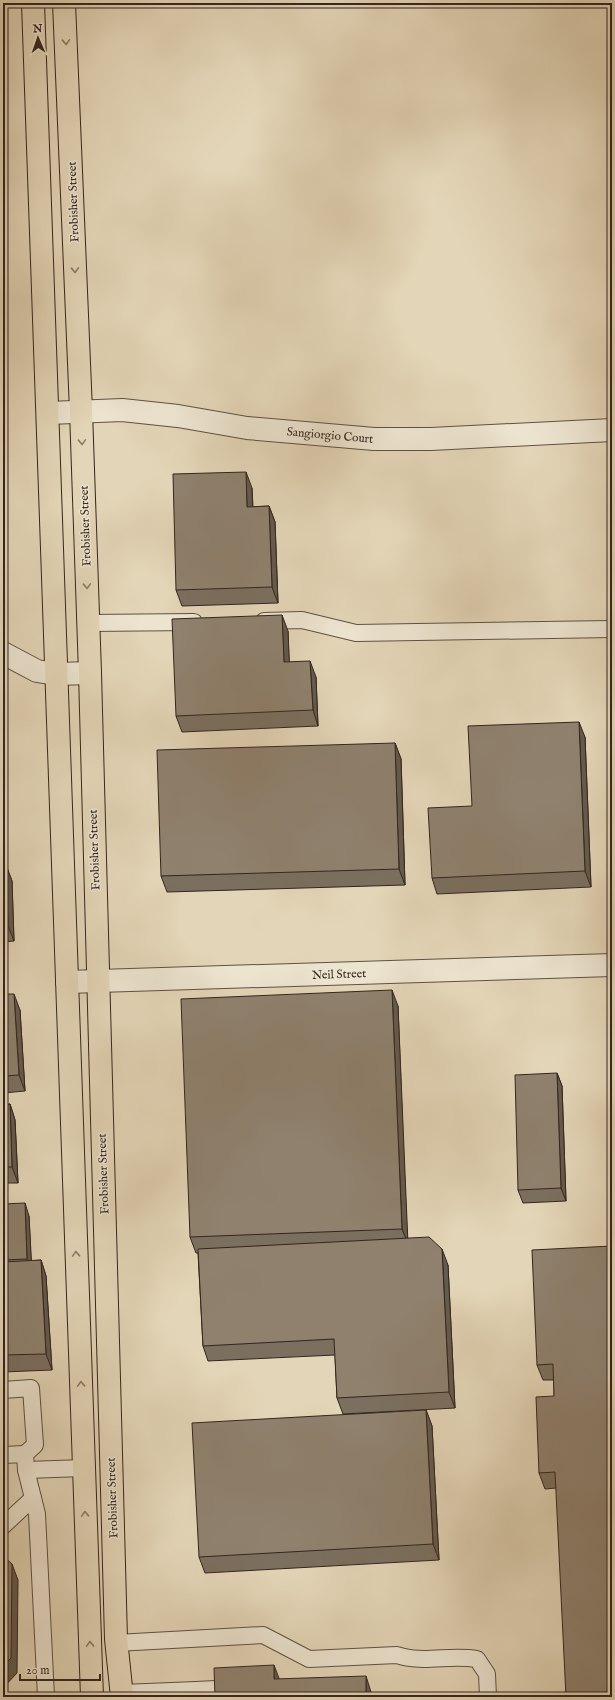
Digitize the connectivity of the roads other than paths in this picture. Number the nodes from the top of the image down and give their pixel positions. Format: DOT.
graph roads {
  1 [pos="34,3"];
  2 [pos="64,3"];
  3 [pos="81,412"];
  4 [pos="48,413"];
  5 [pos="612,430"];
  6 [pos="247,621"];
  7 [pos="207,622"];
  8 [pos="88,623"];
  9 [pos="612,629"];
  10 [pos="3,653"];
  11 [pos="90,673"];
  12 [pos="56,674"];
  13 [pos="612,965"];
  14 [pos="67,982"];
  15 [pos="98,982"];
  16 [pos="3,1390"];
  17 [pos="25,1454"];
  18 [pos="3,1455"];
  19 [pos="84,1468"];
  20 [pos="26,1470"];
  21 [pos="33,1498"];
  22 [pos="3,1526"];
  23 [pos="116,1643"];
  24 [pos="250,1687"];
  25 [pos="196,1693"];
  26 [pos="122,1695"];
  27 [pos="46,1697"];
  28 [pos="92,1697"];
  29 [pos="488,1697"];
  1 -- 4 [label="main road"];
  2 -- 3 [label="main road, Frobisher Street, one-way"];
  3 -- 4 [label="street, Sangiorgio Court"];
  3 -- 5 [label="street, Sangiorgio Court"];
  3 -- 8 [label="main road, Frobisher Street, one-way"];
  4 -- 12 [label="main road"];
  6 -- 9 [label="lane"];
  7 -- 8 [label="lane"];
  8 -- 11 [label="main road, Frobisher Street"];
  10 -- 12 [label="street"];
  11 -- 12 [label="street"];
  11 -- 15 [label="main road, Frobisher Street"];
  12 -- 14 [label="main road"];
  13 -- 15 [label="street, Neil Street"];
  14 -- 15 [label="street, Neil Street"];
  19 -- 14 [label="main road, one-way"];
  15 -- 23 [label="main road, Frobisher Street"];
  16 -- 17 [label="lane"];
  17 -- 18 [label="lane"];
  17 -- 20 [label="lane"];
  19 -- 20 [label="lane"];
  28 -- 19 [label="main road, one-way"];
  20 -- 21 [label="lane"];
  21 -- 22 [label="lane"];
  21 -- 27 [label="lane"];
  23 -- 26 [label="main road, Frobisher Street"];
  23 -- 29 [label="lane"];
  24 -- 25 [label="lane"];
  25 -- 26 [label="lane"];
}
